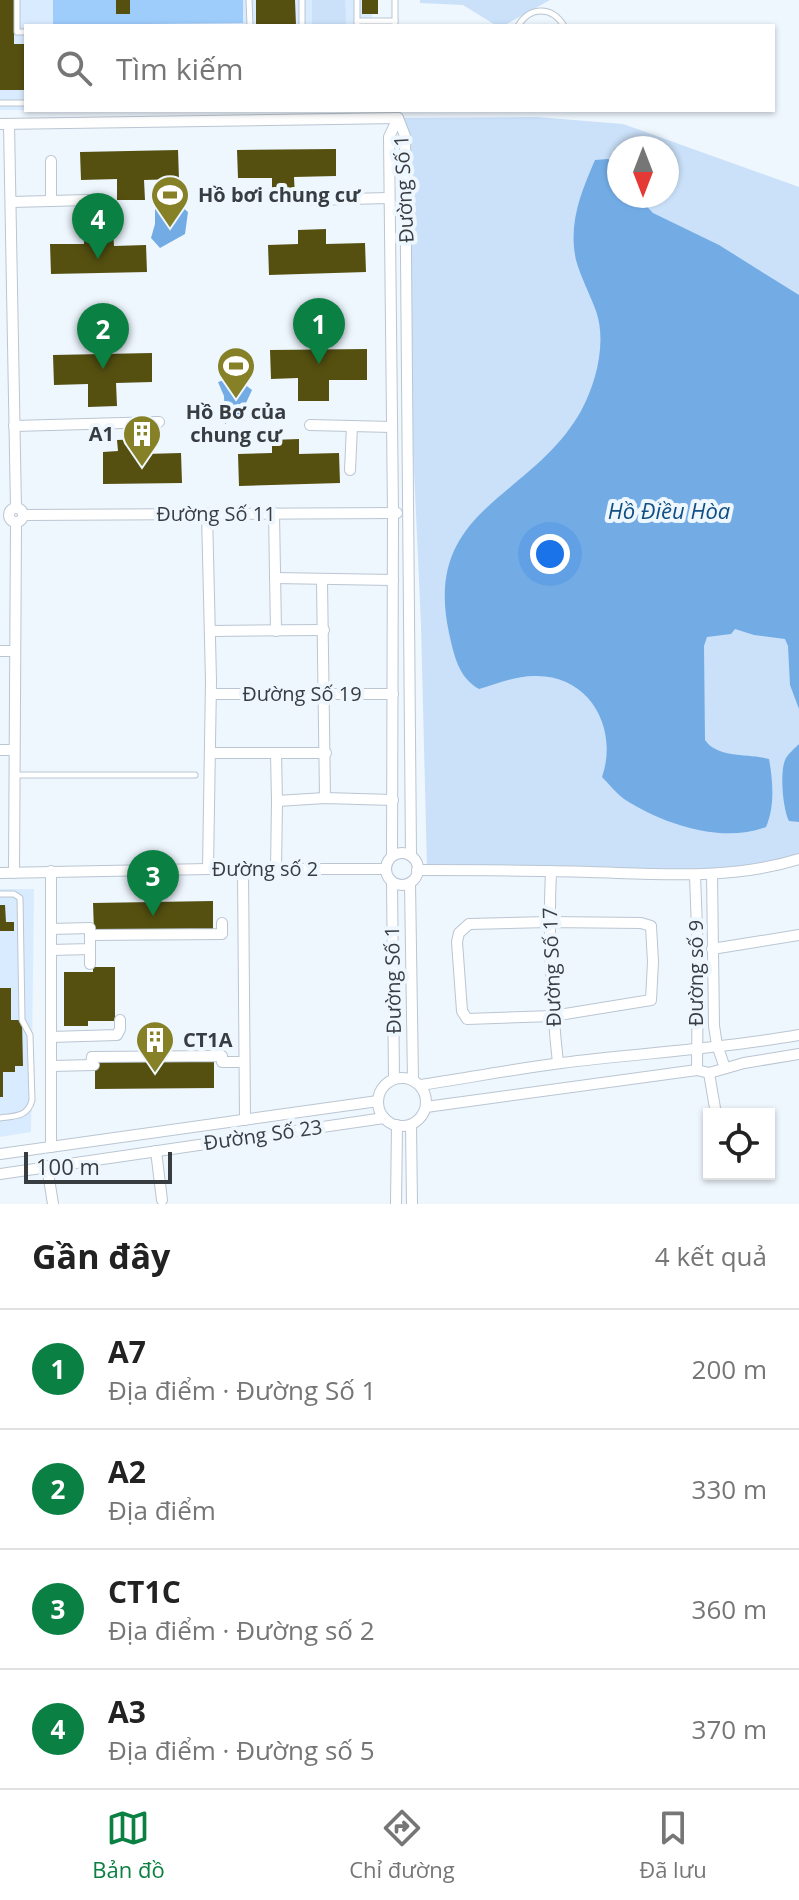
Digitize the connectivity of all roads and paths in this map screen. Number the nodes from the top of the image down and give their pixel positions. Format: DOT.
graph roads {
  1 [pos="17,0"];
  2 [pos="249,0"];
  3 [pos="302,0"];
  4 [pos="357,0"];
  5 [pos="395,0"];
  6 [pos="250,24"];
  7 [pos="302,24"];
  8 [pos="357,24"];
  9 [pos="395,24"];
  10 [pos="519,24"];
  11 [pos="563,24"];
  12 [pos="24,32"];
  13 [pos="0,103"];
  14 [pos="24,103"];
  15 [pos="398,114"];
  16 [pos="5,124"];
  17 [pos="51,161"];
  18 [pos="389,198"];
  19 [pos="89,200"];
  20 [pos="307,200"];
  21 [pos="51,201"];
  22 [pos="11,202"];
  23 [pos="159,422"];
  24 [pos="310,425"];
  25 [pos="14,426"];
  26 [pos="352,426"];
  27 [pos="392,427"];
  28 [pos="350,470"];
  29 [pos="207,513"];
  30 [pos="274,513"];
  31 [pos="393,513"];
  32 [pos="408,513"];
  33 [pos="13,515"];
  34 [pos="275,578"];
  35 [pos="393,580"];
  36 [pos="322,581"];
  37 [pos="324,630"];
  38 [pos="210,631"];
  39 [pos="276,631"];
  40 [pos="0,651"];
  41 [pos="15,651"];
  42 [pos="211,694"];
  43 [pos="325,694"];
  44 [pos="393,694"];
  45 [pos="0,750"];
  46 [pos="14,750"];
  47 [pos="210,753"];
  48 [pos="276,753"];
  49 [pos="326,753"];
  50 [pos="14,775"];
  51 [pos="195,775"];
  52 [pos="325,798"];
  53 [pos="393,800"];
  54 [pos="277,801"];
  55 [pos="392,856"];
  56 [pos="411,856"];
  57 [pos="799,859"];
  58 [pos="208,869"];
  59 [pos="243,869"];
  60 [pos="276,869"];
  61 [pos="386,869"];
  62 [pos="417,870"];
  63 [pos="51,871"];
  64 [pos="551,871"];
  65 [pos="0,873"];
  66 [pos="14,873"];
  67 [pos="712,874"];
  68 [pos="695,875"];
  69 [pos="392,882"];
  70 [pos="410,883"];
  71 [pos="0,894"];
  72 [pos="548,922"];
  73 [pos="243,923"];
  74 [pos="51,929"];
  75 [pos="90,935"];
  76 [pos="799,935"];
  77 [pos="90,949"];
  78 [pos="712,949"];
  79 [pos="51,950"];
  80 [pos="90,964"];
  81 [pos="553,1016"];
  82 [pos="120,1020"];
  83 [pos="799,1035"];
  84 [pos="51,1037"];
  85 [pos="717,1045"];
  86 [pos="696,1048"];
  87 [pos="799,1054"];
  88 [pos="244,1062"];
  89 [pos="558,1063"];
  90 [pos="51,1066"];
  91 [pos="725,1068"];
  92 [pos="697,1070"];
  93 [pos="709,1073"];
  94 [pos="394,1079"];
  95 [pos="417,1082"];
  96 [pos="378,1101"];
  97 [pos="426,1107"];
  98 [pos="715,1108"];
  99 [pos="0,1118"];
  100 [pos="384,1118"];
  101 [pos="245,1120"];
  102 [pos="397,1125"];
  103 [pos="411,1125"];
  104 [pos="51,1147"];
  105 [pos="156,1151"];
  106 [pos="0,1154"];
  107 [pos="47,1166"];
  108 [pos="0,1174"];
  109 [pos="162,1200"];
  110 [pos="53,1204"];
  111 [pos="396,1204"];
  112 [pos="412,1204"];
  1 -- 12 [label="lane"];
  2 -- 6 [label="lane"];
  3 -- 7 [label="lane"];
  4 -- 8 [label="lane"];
  5 -- 9 [label="lane"];
  8 -- 9 [label="lane"];
  10 -- 11 [label="lane"];
  13 -- 14 [label="lane"];
  15 -- 16 [label="street"];
  15 -- 18 [label="street, Đường Số 1"];
  15 -- 32 [label="street, Đường Số 1"];
  16 -- 22 [label="street"];
  17 -- 21 [label="street"];
  18 -- 20 [label="street"];
  18 -- 27 [label="street, Đường Số 1"];
  19 -- 21 [label="street"];
  21 -- 22 [label="street"];
  22 -- 25 [label="street"];
  23 -- 25 [label="street"];
  24 -- 26 [label="street"];
  25 -- 33 [label="street"];
  26 -- 27 [label="street"];
  26 -- 28 [label="street"];
  27 -- 31 [label="street, Đường Số 1"];
  29 -- 30 [label="street, Đường Số 11"];
  29 -- 33 [label="street, Đường Số 11"];
  29 -- 38 [label="street"];
  30 -- 31 [label="street, Đường Số 11"];
  30 -- 34 [label="street"];
  31 -- 32 [label="street, Đường Số 11"];
  31 -- 35 [label="street, Đường Số 1"];
  32 -- 56 [label="street, Đường Số 1"];
  33 -- 41 [label="street"];
  34 -- 36 [label="street"];
  34 -- 39 [label="street"];
  35 -- 36 [label="street"];
  35 -- 44 [label="street, Đường Số 1"];
  36 -- 37 [label="street"];
  37 -- 39 [label="street"];
  37 -- 43 [label="street"];
  38 -- 39 [label="street"];
  38 -- 42 [label="street"];
  40 -- 41 [label="street"];
  41 -- 46 [label="street"];
  42 -- 43 [label="street, Đường Số 19"];
  42 -- 47 [label="street"];
  43 -- 44 [label="street, Đường Số 19"];
  43 -- 49 [label="street"];
  44 -- 53 [label="street, Đường Số 1"];
  45 -- 46 [label="street"];
  46 -- 50 [label="street"];
  47 -- 48 [label="street"];
  47 -- 58 [label="street"];
  48 -- 49 [label="street"];
  48 -- 54 [label="street"];
  49 -- 52 [label="street"];
  50 -- 51 [label="lane"];
  50 -- 66 [label="street"];
  52 -- 53 [label="street"];
  52 -- 54 [label="street"];
  53 -- 55 [label="street, Đường Số 1"];
  54 -- 60 [label="street"];
  55 -- 56 [label="street"];
  55 -- 61 [label="street"];
  56 -- 62 [label="street"];
  57 -- 67 [label="street"];
  58 -- 59 [label="street, Đường số 2"];
  58 -- 63 [label="street, Đường số 2"];
  59 -- 60 [label="street, Đường số 2"];
  59 -- 73 [label="street"];
  60 -- 61 [label="street, Đường số 2"];
  61 -- 69 [label="street"];
  62 -- 64 [label="street"];
  62 -- 70 [label="street"];
  63 -- 66 [label="street, Đường số 2"];
  63 -- 74 [label="street"];
  64 -- 68 [label="street"];
  64 -- 72 [label="street, Đường Số 17"];
  65 -- 66 [label="street, Đường số 2"];
  67 -- 68 [label="street"];
  67 -- 78 [label="street, Đường số 9"];
  68 -- 86 [label="street, Đường số 9"];
  69 -- 70 [label="street"];
  69 -- 94 [label="street, Đường Số 1"];
  70 -- 95 [label="street, Đường Số 1"];
  71 -- 99 [label="lane"];
  72 -- 81 [label="street, Đường Số 17"];
  72 -- 81 [label="street"];
  72 -- 81 [label="street"];
  73 -- 75 [label="street"];
  73 -- 88 [label="street"];
  74 -- 75 [label="street"];
  74 -- 79 [label="street"];
  75 -- 77 [label="street"];
  76 -- 78 [label="street"];
  77 -- 79 [label="street"];
  77 -- 80 [label="street"];
  78 -- 85 [label="street, Đường số 9"];
  79 -- 84 [label="street"];
  81 -- 89 [label="street, Đường Số 17"];
  82 -- 84 [label="street"];
  83 -- 85 [label="street"];
  84 -- 90 [label="street"];
  85 -- 86 [label="street"];
  85 -- 91 [label="street, Đường số 9"];
  86 -- 89 [label="street"];
  86 -- 92 [label="street, Đường số 9"];
  87 -- 91 [label="street"];
  88 -- 90 [label="street"];
  88 -- 101 [label="street"];
  89 -- 95 [label="street"];
  90 -- 104 [label="street"];
  91 -- 93 [label="street"];
  92 -- 93 [label="street"];
  92 -- 97 [label="street"];
  93 -- 98 [label="street"];
  94 -- 95 [label="street"];
  94 -- 96 [label="street"];
  95 -- 97 [label="street"];
  96 -- 100 [label="street"];
  96 -- 101 [label="street, Đường Số 23"];
  97 -- 103 [label="street"];
  100 -- 102 [label="street"];
  100 -- 105 [label="street, Đường Số 23"];
  101 -- 104 [label="street, Đường Số 23"];
  102 -- 103 [label="street"];
  102 -- 111 [label="street"];
  103 -- 112 [label="street"];
  104 -- 106 [label="street, Đường Số 23"];
  105 -- 107 [label="street, Đường Số 23"];
  105 -- 109 [label="street"];
  107 -- 108 [label="street, Đường Số 23"];
  107 -- 110 [label="street"];
}
